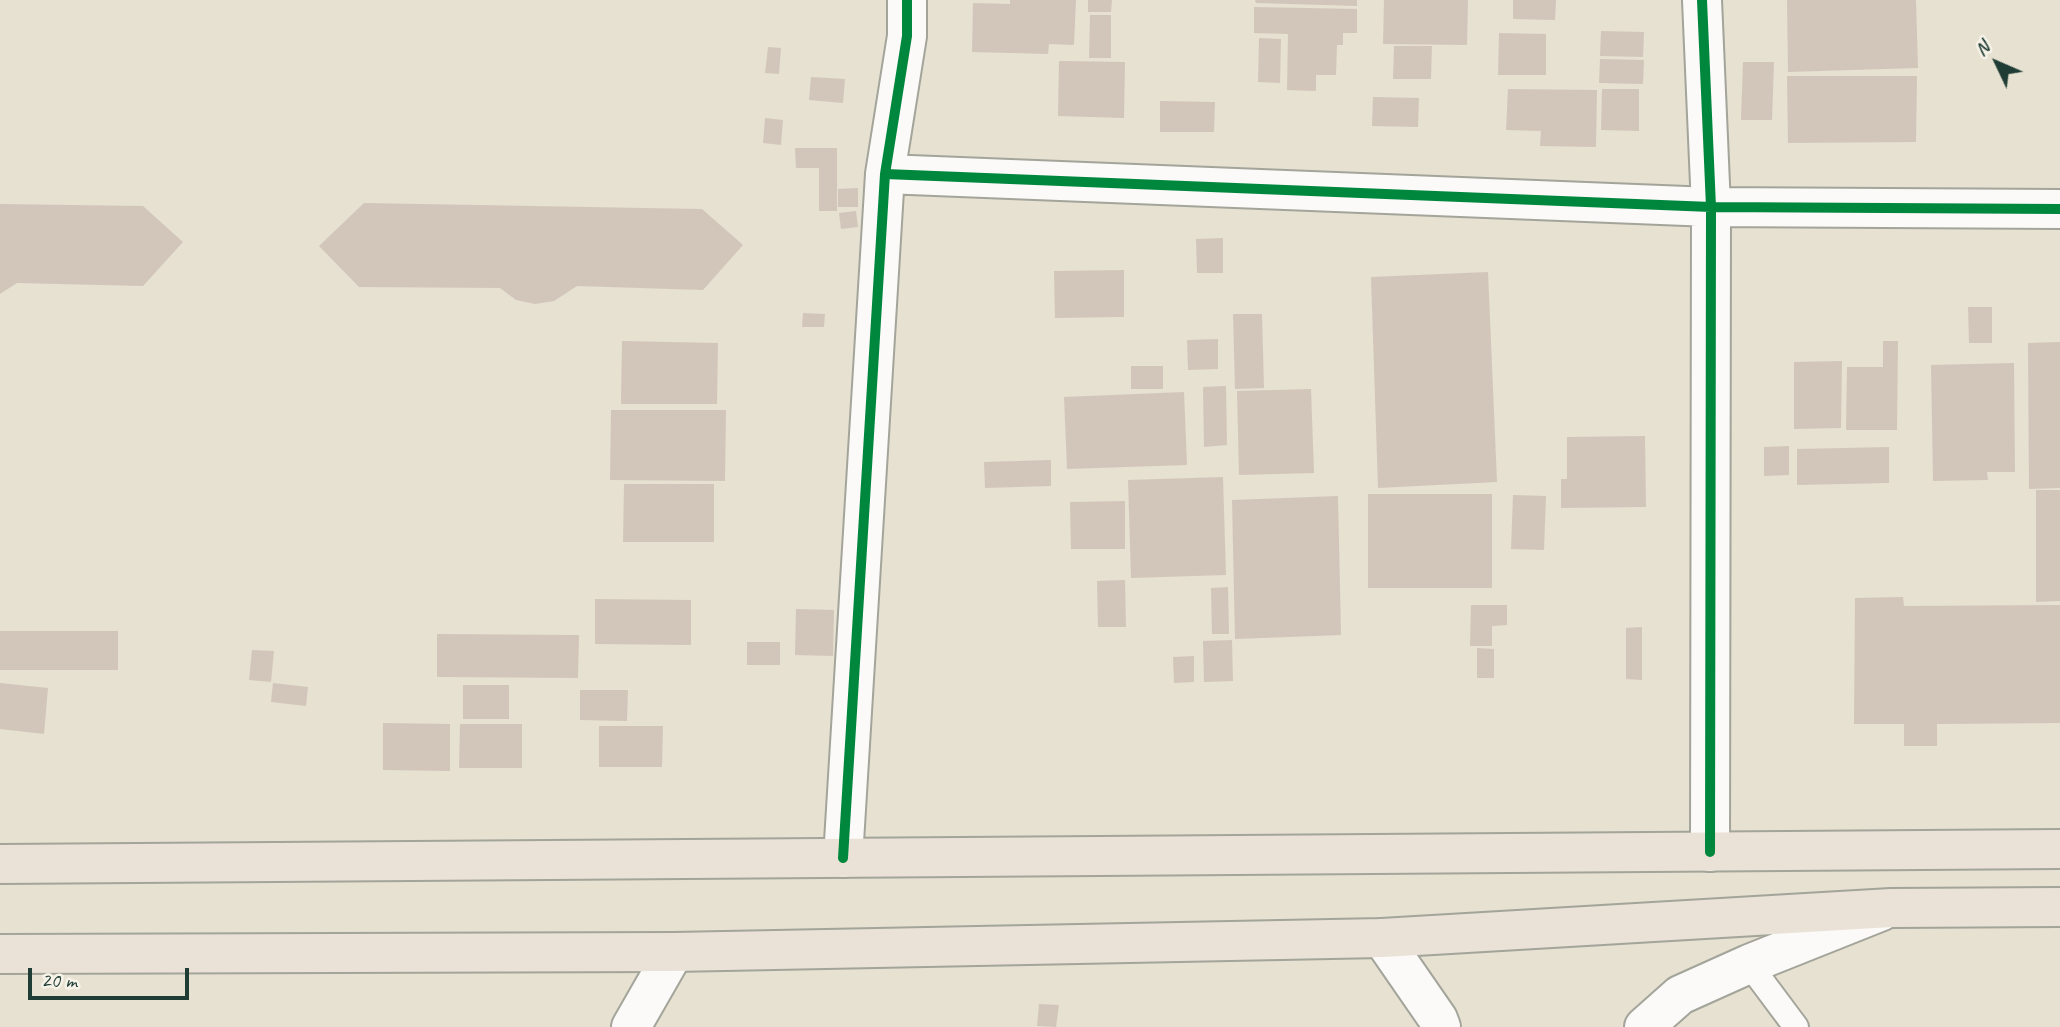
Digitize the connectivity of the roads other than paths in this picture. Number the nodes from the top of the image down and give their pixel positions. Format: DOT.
graph roads {
  1 [pos="907,0"];
  2 [pos="1702,0"];
  3 [pos="885,174"];
  4 [pos="1712,207"];
  5 [pos="2060,209"];
  6 [pos="2060,849"];
  7 [pos="1710,852"];
  8 [pos="843,858"];
  9 [pos="0,864"];
  10 [pos="2060,907"];
  11 [pos="1891,908"];
  12 [pos="1382,938"];
  13 [pos="674,952"];
  14 [pos="0,954"];
  15 [pos="1749,964"];
  16 [pos="631,1027"];
  17 [pos="1441,1027"];
  18 [pos="1644,1027"];
  19 [pos="1796,1027"];
  1 -- 3 [label="street"];
  2 -- 4 [label="street"];
  3 -- 4 [label="street"];
  3 -- 8 [label="street"];
  4 -- 5 [label="street"];
  4 -- 7 [label="street"];
  6 -- 7 [label="highway"];
  7 -- 8 [label="highway"];
  8 -- 9 [label="highway"];
  10 -- 11 [label="highway"];
  11 -- 12 [label="highway"];
  11 -- 15 [label="street"];
  12 -- 13 [label="highway"];
  12 -- 17 [label="street"];
  13 -- 14 [label="highway"];
  13 -- 16 [label="street"];
  15 -- 18 [label="street"];
  15 -- 19 [label="lane"];
}
